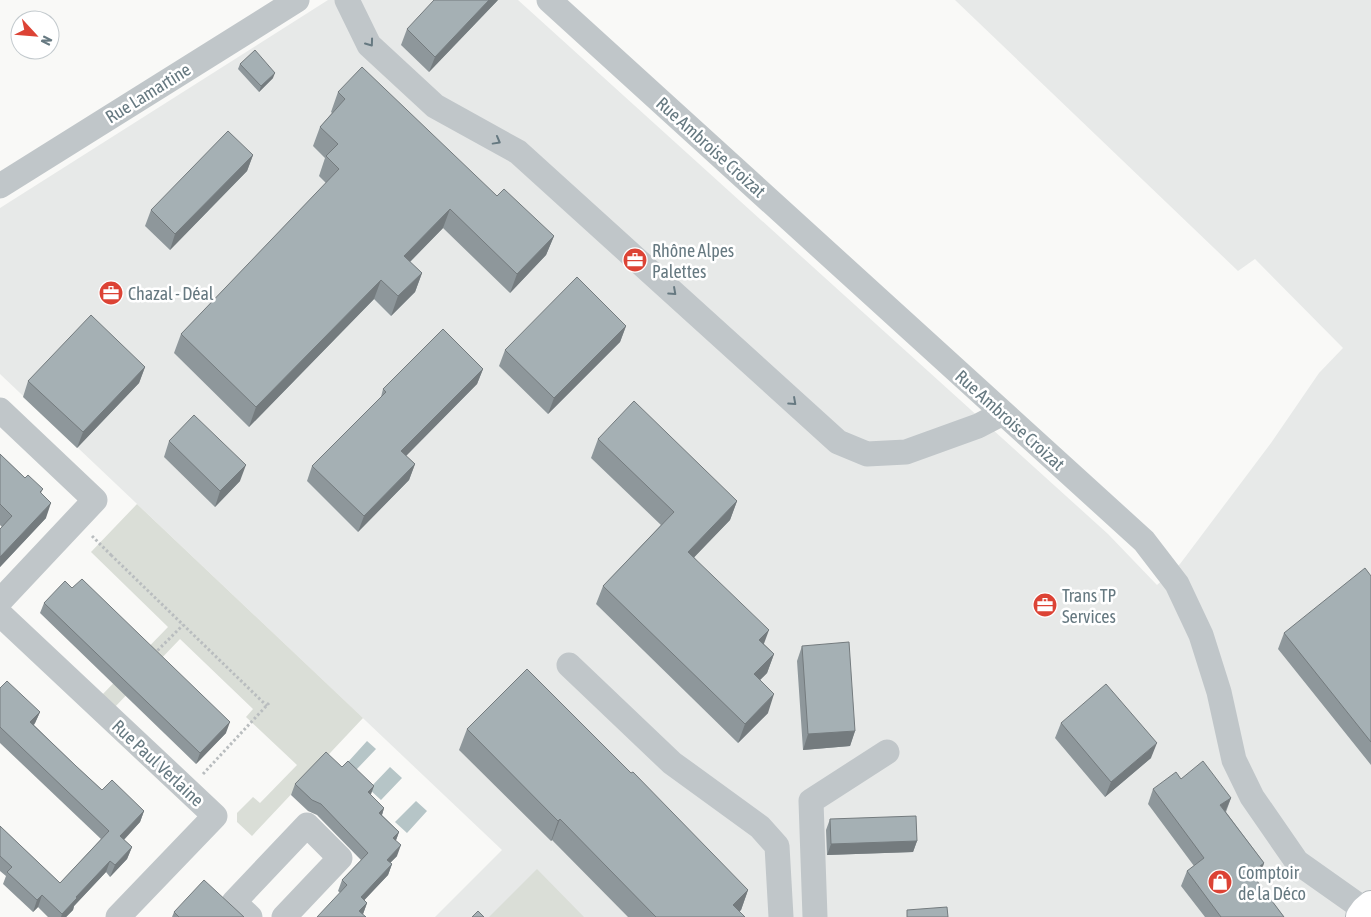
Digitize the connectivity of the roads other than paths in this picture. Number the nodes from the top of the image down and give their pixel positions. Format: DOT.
graph roads {
  1 [pos="297,0"];
  2 [pos="347,0"];
  3 [pos="549,0"];
  4 [pos="0,186"];
  5 [pos="0,410"];
  6 [pos="1003,413"];
  7 [pos="0,601"];
  8 [pos="0,614"];
  9 [pos="569,665"];
  10 [pos="887,752"];
  11 [pos="1365,911"];
  12 [pos="118,917"];
  13 [pos="250,917"];
  14 [pos="284,917"];
  15 [pos="781,917"];
  16 [pos="815,917"];
  1 -- 4 [label="street, Rue Lamartine"];
  2 -- 6 [label="street, one-way"];
  3 -- 6 [label="street, Rue Ambroise Croizat"];
  5 -- 7 [label="street"];
  6 -- 11 [label="street, Rue Ambroise Croizat"];
  8 -- 12 [label="street, Rue Paul Verlaine"];
  9 -- 15 [label="street"];
  10 -- 16 [label="street"];
  13 -- 14 [label="street"];
}
